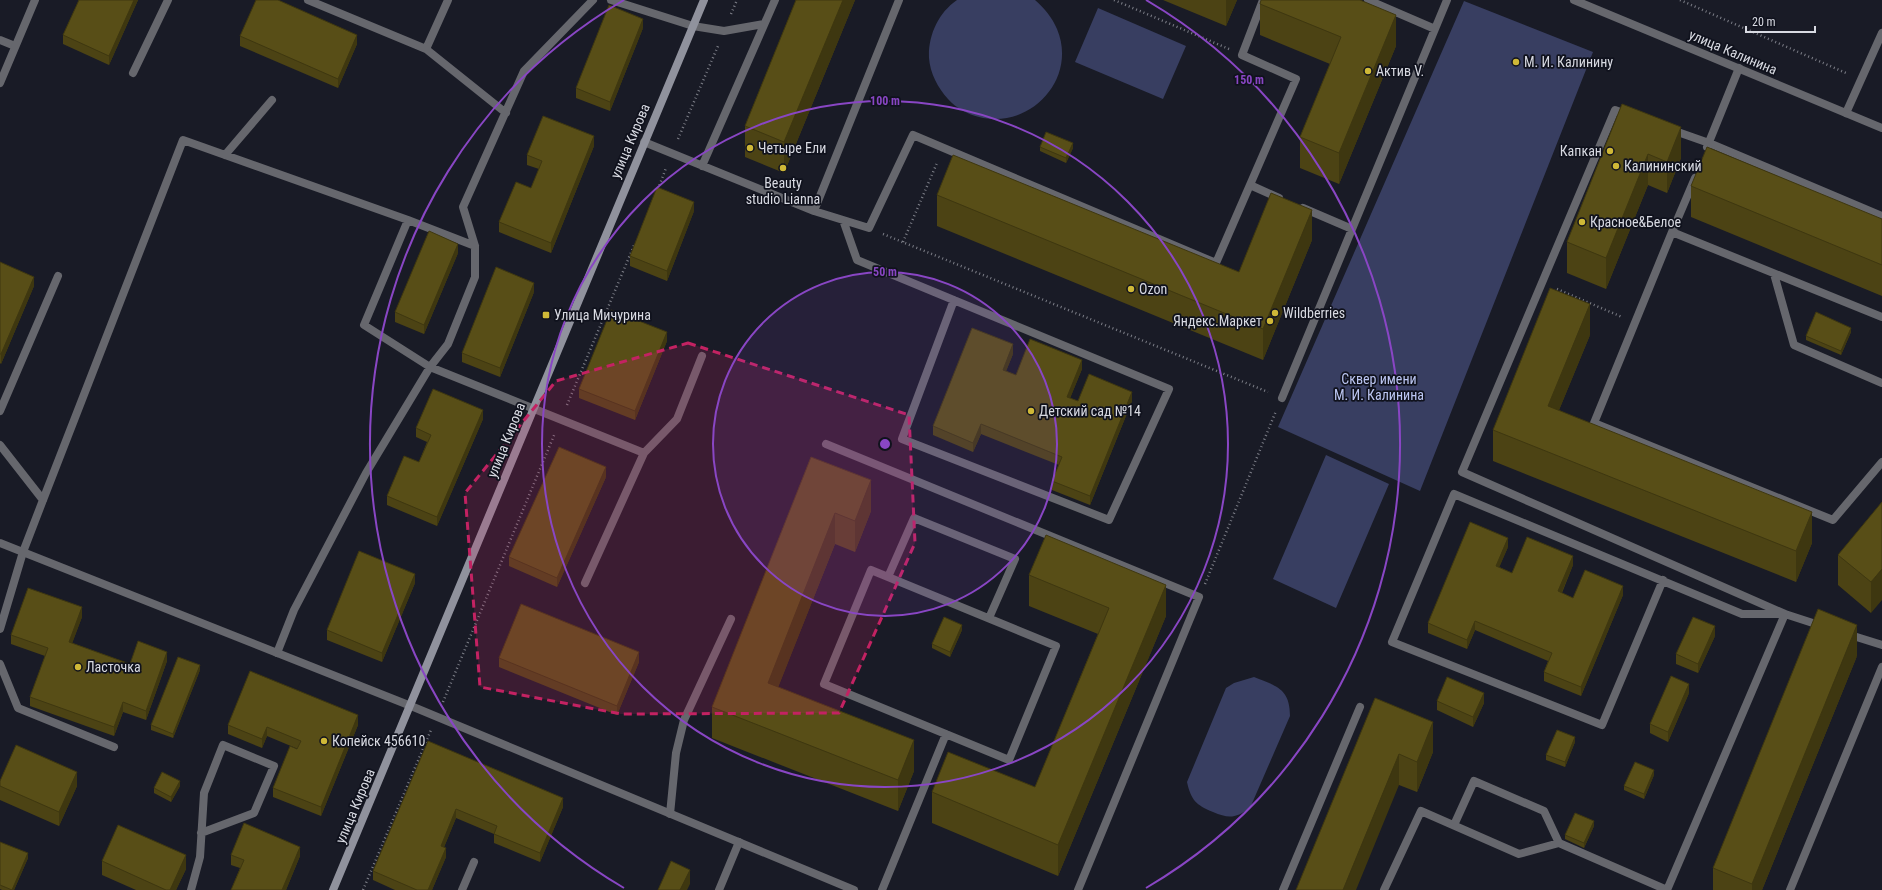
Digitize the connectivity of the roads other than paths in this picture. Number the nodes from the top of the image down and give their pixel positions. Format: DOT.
graph roads {
  1 [pos="35,0"];
  2 [pos="168,0"];
  3 [pos="448,0"];
  4 [pos="593,0"];
  5 [pos="611,0"];
  6 [pos="704,0"];
  7 [pos="775,0"];
  8 [pos="899,0"];
  9 [pos="1263,0"];
  10 [pos="1368,0"];
  11 [pos="1447,0"];
  12 [pos="1574,0"];
  13 [pos="312,1"];
  14 [pos="764,24"];
  15 [pos="693,26"];
  16 [pos="1435,29"];
  17 [pos="1882,33"];
  18 [pos="0,40"];
  19 [pos="15,46"];
  20 [pos="426,49"];
  21 [pos="1739,68"];
  22 [pos="133,73"];
  23 [pos="0,83"];
  24 [pos="272,100"];
  25 [pos="506,112"];
  26 [pos="1846,113"];
  27 [pos="1637,117"];
  28 [pos="1666,128"];
  29 [pos="1882,128"];
  30 [pos="644,142"];
  31 [pos="1709,143"];
  32 [pos="225,155"];
  33 [pos="1703,157"];
  34 [pos="702,166"];
  35 [pos="1698,170"];
  36 [pos="1250,185"];
  37 [pos="814,211"];
  38 [pos="1882,216"];
  39 [pos="408,220"];
  40 [pos="843,220"];
  41 [pos="1352,229"];
  42 [pos="1672,232"];
  43 [pos="475,246"];
  44 [pos="1774,274"];
  45 [pos="58,276"];
  46 [pos="954,300"];
  47 [pos="1882,317"];
  48 [pos="702,356"];
  49 [pos="430,367"];
  50 [pos="1882,383"];
  51 [pos="1282,398"];
  52 [pos="533,407"];
  53 [pos="0,412"];
  54 [pos="826,444"];
  55 [pos="0,445"];
  56 [pos="644,453"];
  57 [pos="1882,462"];
  58 [pos="43,500"];
  59 [pos="0,543"];
  60 [pos="24,552"];
  61 [pos="888,577"];
  62 [pos="1663,580"];
  63 [pos="585,583"];
  64 [pos="1784,614"];
  65 [pos="989,618"];
  66 [pos="731,619"];
  67 [pos="0,629"];
  68 [pos="1882,646"];
  69 [pos="277,653"];
  70 [pos="0,664"];
  71 [pos="1882,667"];
  72 [pos="411,706"];
  73 [pos="1360,708"];
  74 [pos="946,734"];
  75 [pos="114,747"];
  76 [pos="670,814"];
  77 [pos="1454,825"];
  78 [pos="201,833"];
  79 [pos="739,842"];
  80 [pos="1559,843"];
  81 [pos="474,862"];
  82 [pos="191,890"];
  83 [pos="333,890"];
  84 [pos="462,890"];
  85 [pos="719,890"];
  86 [pos="854,890"];
  87 [pos="882,890"];
  88 [pos="1078,890"];
  89 [pos="1282,890"];
  90 [pos="1384,890"];
  91 [pos="1667,890"];
  92 [pos="1790,890"];
  1 -- 19 [label="street"];
  2 -- 22 [label="street"];
  3 -- 20 [label="street"];
  4 -- 25 [label="street"];
  5 -- 15 [label="street"];
  6 -- 15 [label="main road, улица Кирова"];
  7 -- 14 [label="street"];
  8 -- 37 [label="street"];
  9 -- 36 [label="street"];
  10 -- 16 [label="street"];
  11 -- 16 [label="street"];
  12 -- 21 [label="street, улица Калинина"];
  13 -- 20 [label="street"];
  14 -- 15 [label="street"];
  14 -- 34 [label="street"];
  15 -- 30 [label="main road, улица Кирова"];
  16 -- 41 [label="street"];
  17 -- 26 [label="street"];
  18 -- 19 [label="street"];
  19 -- 23 [label="street"];
  20 -- 25 [label="street"];
  21 -- 26 [label="street, улица Калинина"];
  21 -- 31 [label="street"];
  24 -- 32 [label="street"];
  25 -- 43 [label="street"];
  26 -- 29 [label="street, улица Калинина"];
  27 -- 64 [label="street"];
  28 -- 31 [label="street"];
  30 -- 34 [label="street"];
  30 -- 52 [label="main road, улица Кирова"];
  31 -- 33 [label="street"];
  31 -- 38 [label="street"];
  32 -- 39 [label="street"];
  32 -- 58 [label="street"];
  34 -- 37 [label="street"];
  35 -- 42 [label="street"];
  36 -- 40 [label="street"];
  36 -- 41 [label="street"];
  37 -- 40 [label="street"];
  39 -- 43 [label="street"];
  39 -- 49 [label="street"];
  40 -- 46 [label="street"];
  41 -- 51 [label="street"];
  42 -- 44 [label="street"];
  42 -- 57 [label="street"];
  43 -- 49 [label="street"];
  44 -- 47 [label="street"];
  44 -- 50 [label="street"];
  45 -- 53 [label="street"];
  46 -- 46 [label="street"];
  48 -- 56 [label="street"];
  49 -- 52 [label="street"];
  49 -- 69 [label="street"];
  52 -- 56 [label="street"];
  52 -- 72 [label="main road, улица Кирова"];
  54 -- 88 [label="street"];
  55 -- 58 [label="street"];
  56 -- 63 [label="street"];
  58 -- 60 [label="street"];
  59 -- 60 [label="street"];
  60 -- 67 [label="street"];
  60 -- 69 [label="street"];
  61 -- 65 [label="street"];
  61 -- 65 [label="street"];
  61 -- 74 [label="street"];
  62 -- 62 [label="street"];
  62 -- 64 [label="street"];
  64 -- 68 [label="street"];
  64 -- 91 [label="street"];
  65 -- 74 [label="street"];
  66 -- 76 [label="street"];
  69 -- 72 [label="street"];
  70 -- 75 [label="street"];
  71 -- 92 [label="street"];
  72 -- 76 [label="street"];
  72 -- 83 [label="main road, улица Кирова"];
  73 -- 89 [label="street"];
  74 -- 87 [label="street"];
  76 -- 79 [label="street"];
  77 -- 80 [label="street"];
  77 -- 80 [label="street"];
  77 -- 90 [label="street"];
  78 -- 78 [label="street"];
  78 -- 82 [label="street"];
  79 -- 85 [label="street"];
  79 -- 86 [label="street"];
  80 -- 91 [label="street"];
  81 -- 84 [label="street"];
}
